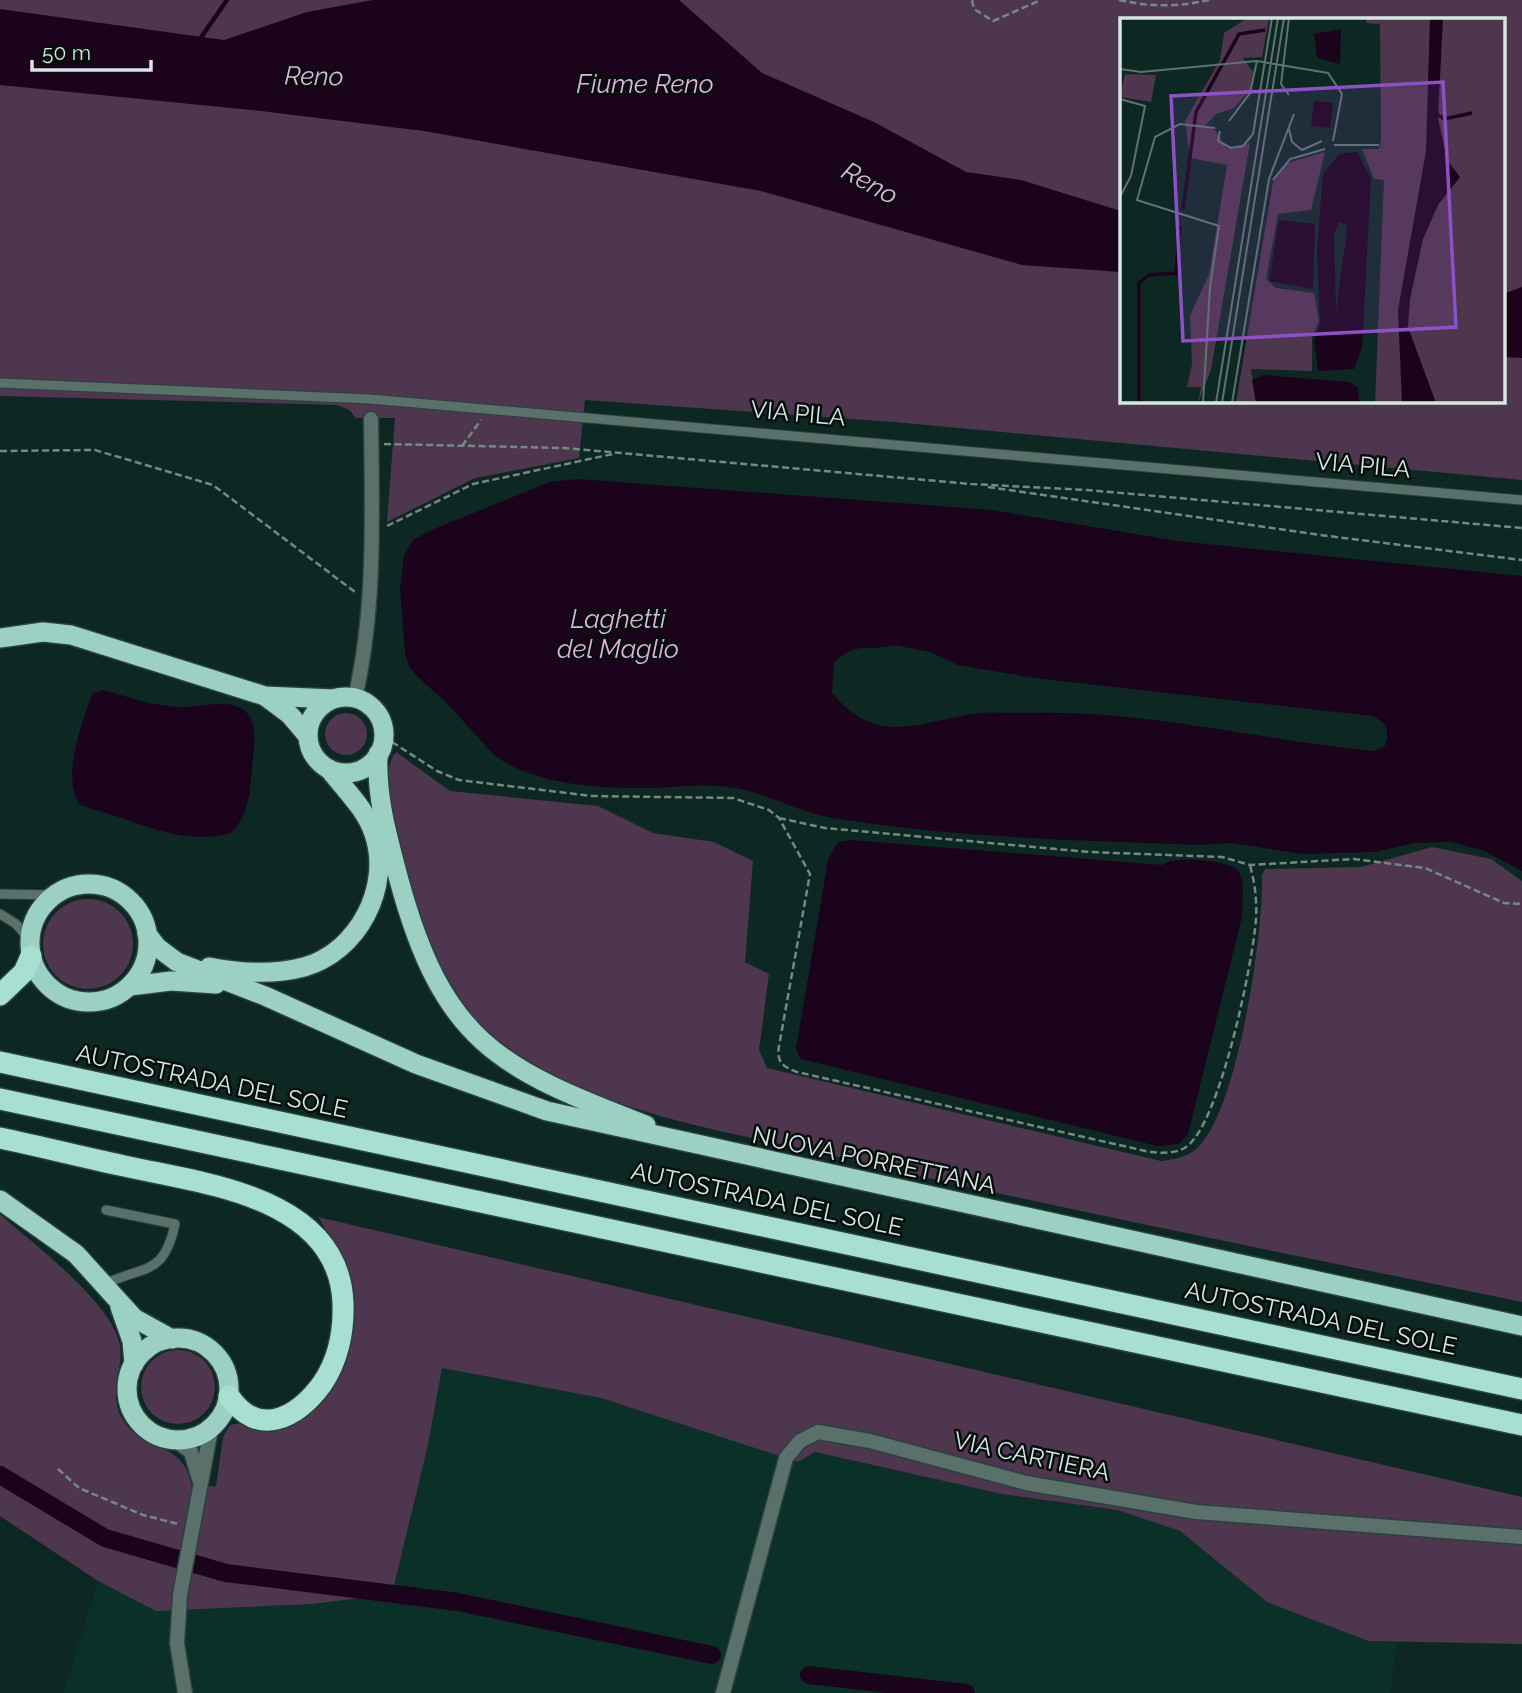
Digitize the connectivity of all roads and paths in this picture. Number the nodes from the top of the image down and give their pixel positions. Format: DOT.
graph roads {
  1 [pos="972,0"];
  2 [pos="1041,0"];
  3 [pos="1119,0"];
  4 [pos="1209,0"];
  5 [pos="0,383"];
  6 [pos="370,399"];
  7 [pos="488,411"];
  8 [pos="371,419"];
  9 [pos="371,443"];
  10 [pos="462,446"];
  11 [pos="0,451"];
  12 [pos="617,454"];
  13 [pos="971,484"];
  14 [pos="1522,500"];
  15 [pos="384,527"];
  16 [pos="1522,528"];
  17 [pos="1522,560"];
  18 [pos="350,588"];
  19 [pos="0,638"];
  20 [pos="265,696"];
  21 [pos="355,698"];
  22 [pos="333,699"];
  23 [pos="307,736"];
  24 [pos="381,745"];
  25 [pos="329,769"];
  26 [pos="779,818"];
  27 [pos="1250,866"];
  28 [pos="0,894"];
  29 [pos="55,895"];
  30 [pos="1522,904"];
  31 [pos="0,914"];
  32 [pos="147,934"];
  33 [pos="30,948"];
  34 [pos="177,962"];
  35 [pos="234,985"];
  36 [pos="130,986"];
  37 [pos="0,995"];
  38 [pos="0,1062"];
  39 [pos="0,1099"];
  40 [pos="0,1138"];
  41 [pos="709,1149"];
  42 [pos="0,1200"];
  43 [pos="106,1210"];
  44 [pos="104,1284"];
  45 [pos="119,1303"];
  46 [pos="1522,1326"];
  47 [pos="172,1339"];
  48 [pos="134,1364"];
  49 [pos="1522,1388"];
  50 [pos="229,1396"];
  51 [pos="1522,1425"];
  52 [pos="211,1429"];
  53 [pos="175,1440"];
  54 [pos="58,1469"];
  55 [pos="201,1483"];
  56 [pos="195,1528"];
  57 [pos="1522,1537"];
  58 [pos="185,1693"];
  59 [pos="723,1693"];
  1 -- 2 [label="path"];
  3 -- 4 [label="path"];
  5 -- 6 [label="lane, VIA PILA"];
  6 -- 7 [label="lane, VIA PILA"];
  6 -- 8 [label="lane"];
  7 -- 10 [label="path"];
  7 -- 14 [label="lane, VIA PILA"];
  8 -- 9 [label="street"];
  9 -- 10 [label="path"];
  9 -- 21 [label="street"];
  10 -- 12 [label="path"];
  11 -- 18 [label="path"];
  12 -- 13 [label="path"];
  12 -- 15 [label="path"];
  13 -- 16 [label="path"];
  13 -- 17 [label="path"];
  19 -- 20 [label="highway"];
  20 -- 22 [label="highway"];
  20 -- 23 [label="highway"];
  21 -- 22 [label="highway"];
  21 -- 24 [label="highway"];
  22 -- 23 [label="highway"];
  23 -- 25 [label="highway"];
  24 -- 25 [label="highway"];
  24 -- 26 [label="path"];
  24 -- 41 [label="highway"];
  25 -- 34 [label="highway"];
  26 -- 27 [label="path"];
  26 -- 27 [label="path"];
  27 -- 30 [label="path"];
  28 -- 29 [label="lane"];
  29 -- 32 [label="highway"];
  29 -- 33 [label="highway"];
  31 -- 33 [label="lane"];
  32 -- 34 [label="highway"];
  32 -- 36 [label="highway"];
  33 -- 36 [label="highway"];
  33 -- 37 [label="highway"];
  34 -- 35 [label="highway, NUOVA PORRETTANA"];
  35 -- 36 [label="highway"];
  35 -- 41 [label="highway, NUOVA PORRETTANA"];
  38 -- 49 [label="highway, AUTOSTRADA DEL SOLE"];
  39 -- 51 [label="highway"];
  40 -- 50 [label="highway"];
  41 -- 46 [label="highway, NUOVA PORRETTANA"];
  42 -- 44 [label="highway"];
  43 -- 44 [label="lane"];
  44 -- 45 [label="highway"];
  45 -- 47 [label="highway"];
  45 -- 48 [label="highway"];
  47 -- 48 [label="highway"];
  47 -- 50 [label="highway"];
  48 -- 53 [label="highway"];
  50 -- 52 [label="highway"];
  52 -- 53 [label="highway"];
  52 -- 55 [label="street"];
  53 -- 55 [label="street"];
  54 -- 56 [label="path"];
  55 -- 56 [label="street"];
  56 -- 58 [label="street"];
  57 -- 59 [label="street, VIA CARTIERA"];
}
